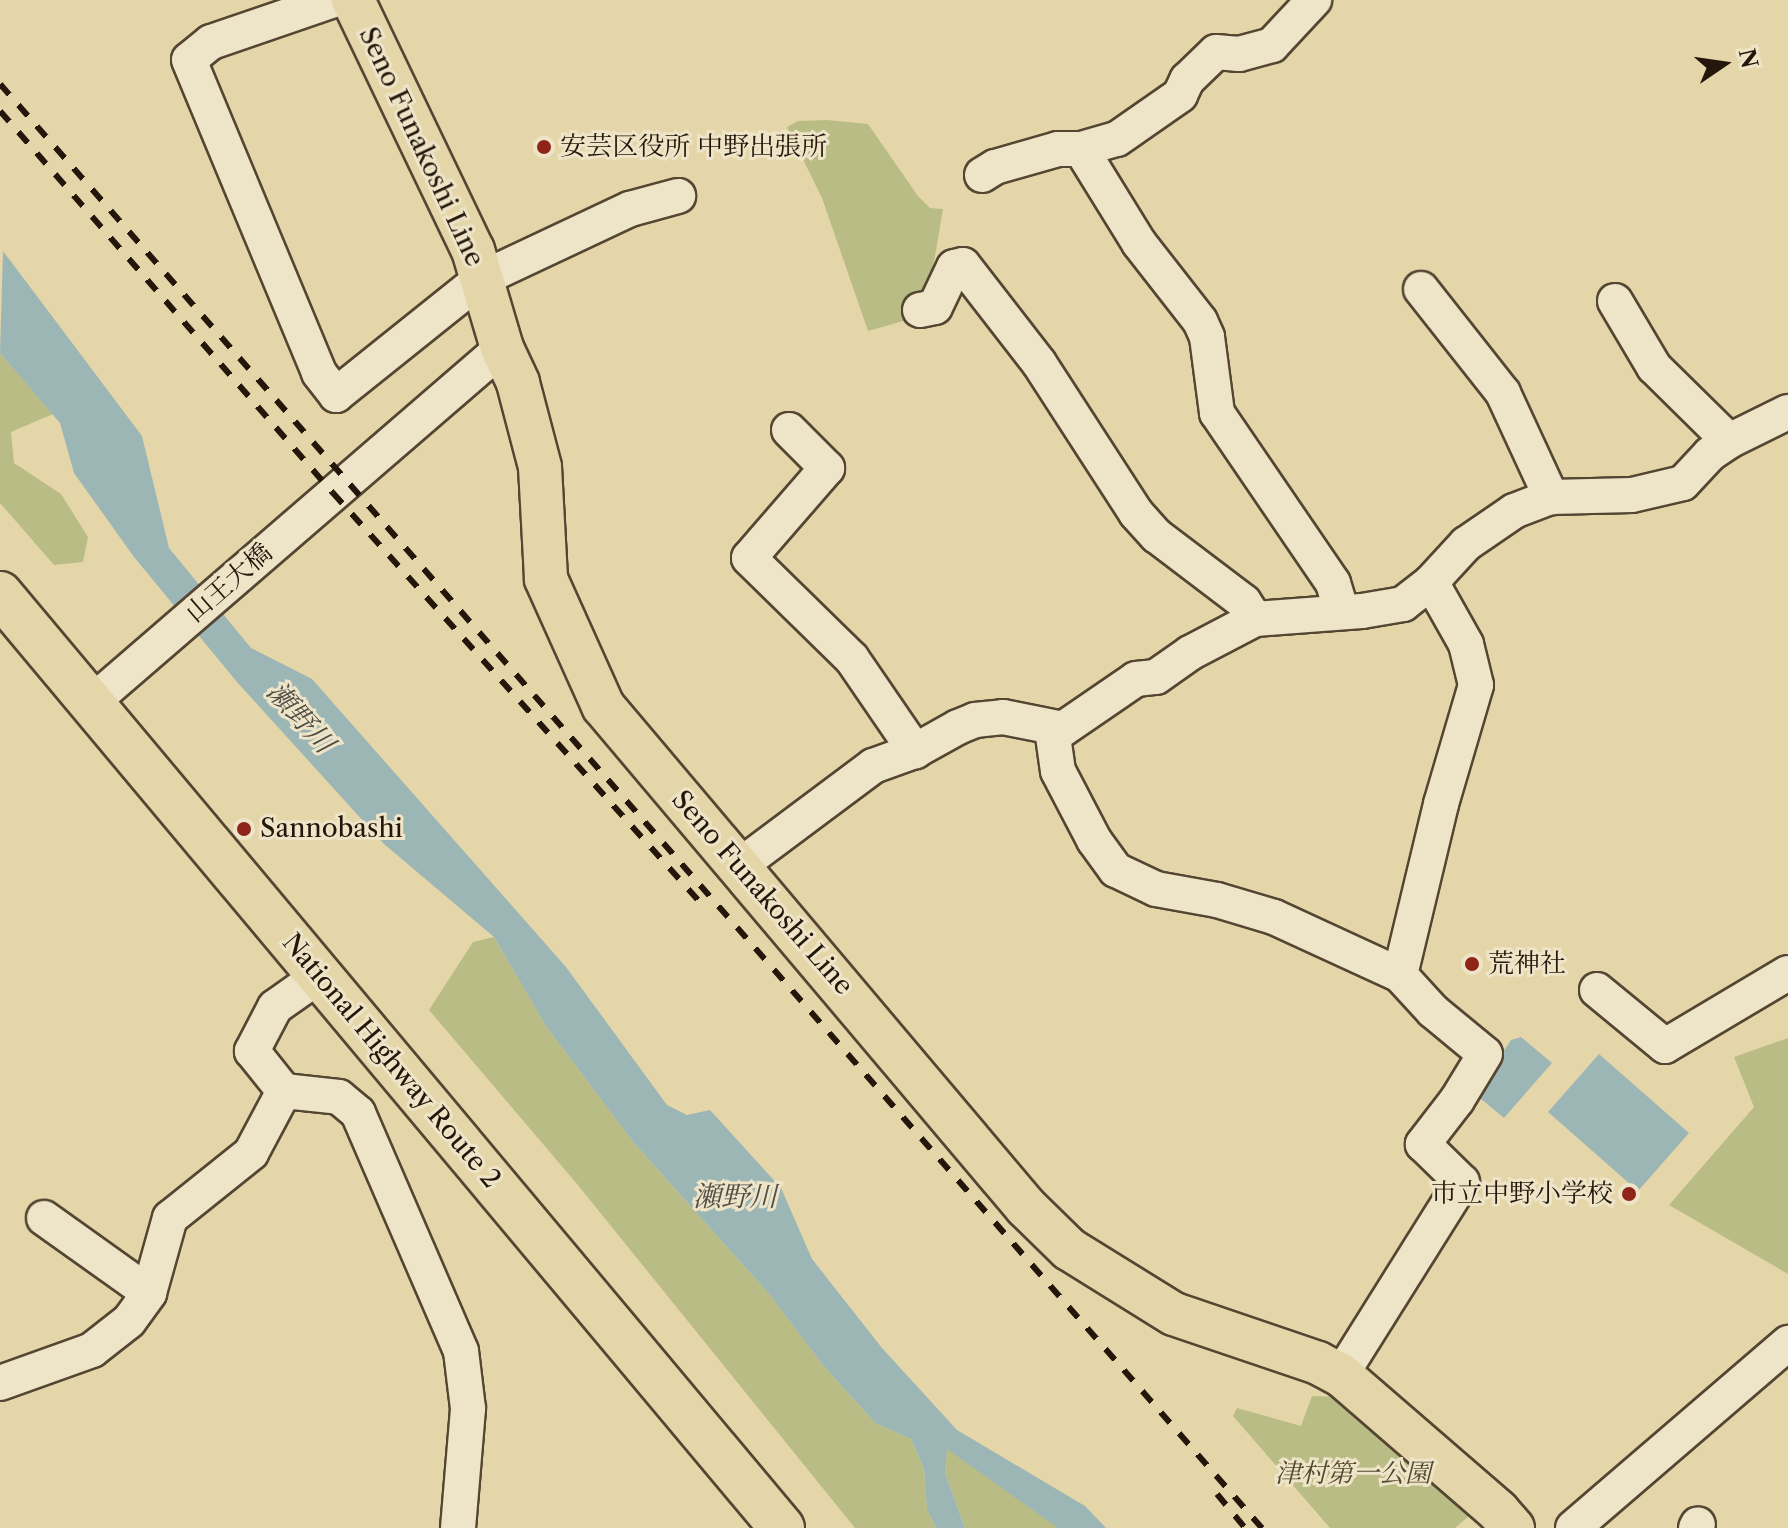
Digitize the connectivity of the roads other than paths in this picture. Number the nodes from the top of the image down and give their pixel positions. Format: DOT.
graph roads {
  1 [pos="334,0"];
  2 [pos="353,0"];
  3 [pos="1314,0"];
  4 [pos="1081,149"];
  5 [pos="982,175"];
  6 [pos="678,196"];
  7 [pos="481,279"];
  8 [pos="1421,289"];
  9 [pos="1615,301"];
  10 [pos="920,310"];
  11 [pos="502,348"];
  12 [pos="1788,412"];
  13 [pos="789,430"];
  14 [pos="1729,441"];
  15 [pos="1551,497"];
  16 [pos="1431,582"];
  17 [pos="0,594"];
  18 [pos="1342,612"];
  19 [pos="1255,619"];
  20 [pos="91,703"];
  21 [pos="1052,729"];
  22 [pos="915,751"];
  23 [pos="738,867"];
  24 [pos="1788,973"];
  25 [pos="1400,975"];
  26 [pos="319,976"];
  27 [pos="1597,990"];
  28 [pos="284,1091"];
  29 [pos="44,1218"];
  30 [pos="149,1293"];
  31 [pos="1788,1343"];
  32 [pos="1341,1375"];
  33 [pos="0,1383"];
  34 [pos="458,1528"];
  35 [pos="782,1528"];
  36 [pos="1513,1528"];
  37 [pos="1573,1528"];
  1 -- 7 [label="street"];
  2 -- 7 [label="main road, Seno Funakoshi Line"];
  3 -- 4 [label="street"];
  4 -- 5 [label="street"];
  4 -- 18 [label="street"];
  6 -- 7 [label="street"];
  7 -- 11 [label="main road, Seno Funakoshi Line"];
  8 -- 15 [label="street"];
  9 -- 14 [label="street"];
  10 -- 19 [label="street"];
  11 -- 20 [label="street, 山王大橋"];
  11 -- 23 [label="main road, Seno Funakoshi Line"];
  12 -- 14 [label="street"];
  13 -- 22 [label="street"];
  14 -- 15 [label="street"];
  15 -- 16 [label="street"];
  16 -- 18 [label="street"];
  16 -- 25 [label="street"];
  17 -- 20 [label="highway, National Highway Route 2"];
  18 -- 19 [label="street"];
  19 -- 21 [label="street"];
  20 -- 26 [label="highway, National Highway Route 2"];
  21 -- 22 [label="street"];
  21 -- 25 [label="street"];
  22 -- 23 [label="street"];
  23 -- 32 [label="main road, Seno Funakoshi Line"];
  24 -- 27 [label="street"];
  25 -- 32 [label="street"];
  26 -- 28 [label="street"];
  26 -- 35 [label="highway, National Highway Route 2"];
  28 -- 30 [label="street"];
  28 -- 34 [label="street"];
  29 -- 30 [label="street"];
  30 -- 33 [label="street"];
  31 -- 37 [label="street"];
  32 -- 36 [label="main road, Seno Funakoshi Line"];
}
